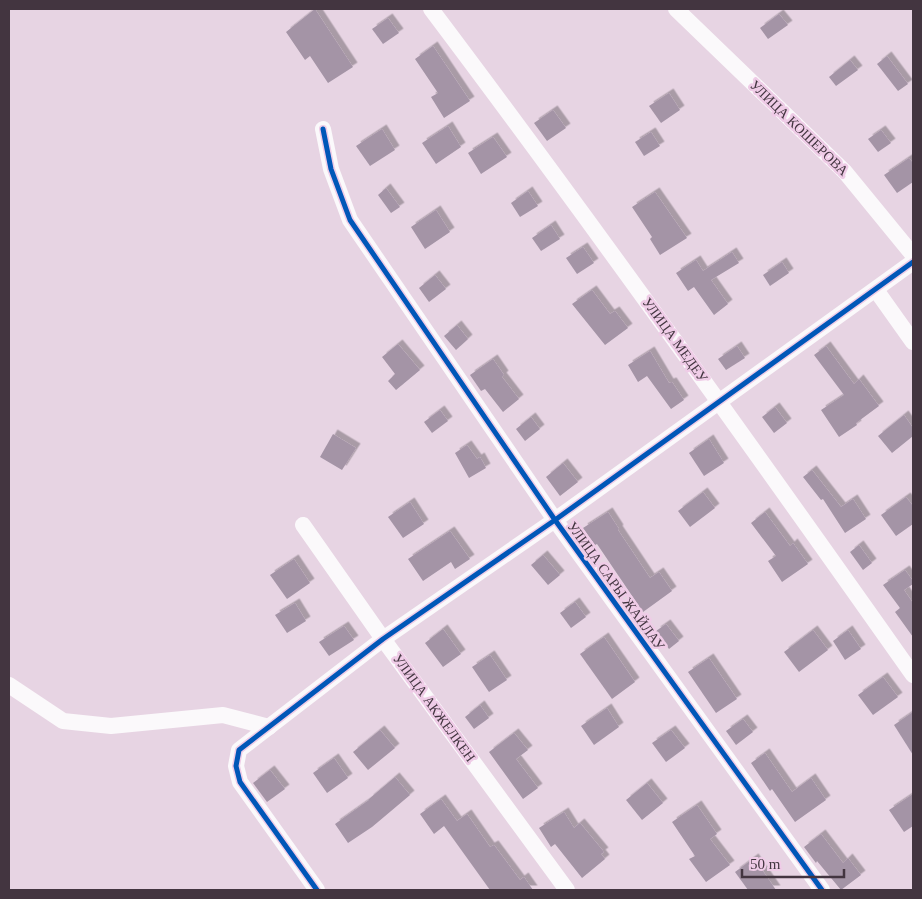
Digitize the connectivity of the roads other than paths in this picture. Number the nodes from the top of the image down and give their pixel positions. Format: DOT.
graph roads {
  1 [pos="431,9"];
  2 [pos="676,9"];
  3 [pos="323,129"];
  4 [pos="913,255"];
  5 [pos="913,262"];
  6 [pos="876,290"];
  7 [pos="913,342"];
  8 [pos="720,402"];
  9 [pos="555,520"];
  10 [pos="303,525"];
  11 [pos="383,639"];
  12 [pos="913,675"];
  13 [pos="9,685"];
  14 [pos="268,727"];
  15 [pos="317,890"];
  16 [pos="567,890"];
  17 [pos="822,890"];
  1 -- 8 [label="street, УЛИЦА МЕДЕУ"];
  2 -- 4 [label="street, УЛИЦА КОШЕРОВА"];
  3 -- 9 [label="street, УЛИЦА САРЫ ЖАЙЛАУ"];
  5 -- 6 [label="street"];
  6 -- 7 [label="street"];
  6 -- 8 [label="street"];
  8 -- 9 [label="street"];
  8 -- 12 [label="street, УЛИЦА МЕДЕУ"];
  9 -- 11 [label="street"];
  9 -- 17 [label="street, УЛИЦА САРЫ ЖАЙЛАУ"];
  10 -- 11 [label="street, УЛИЦА АКЖЕЛКЕН"];
  11 -- 14 [label="street"];
  11 -- 16 [label="street, УЛИЦА АКЖЕЛКЕН"];
  13 -- 14 [label="street"];
  14 -- 15 [label="street"];
}
